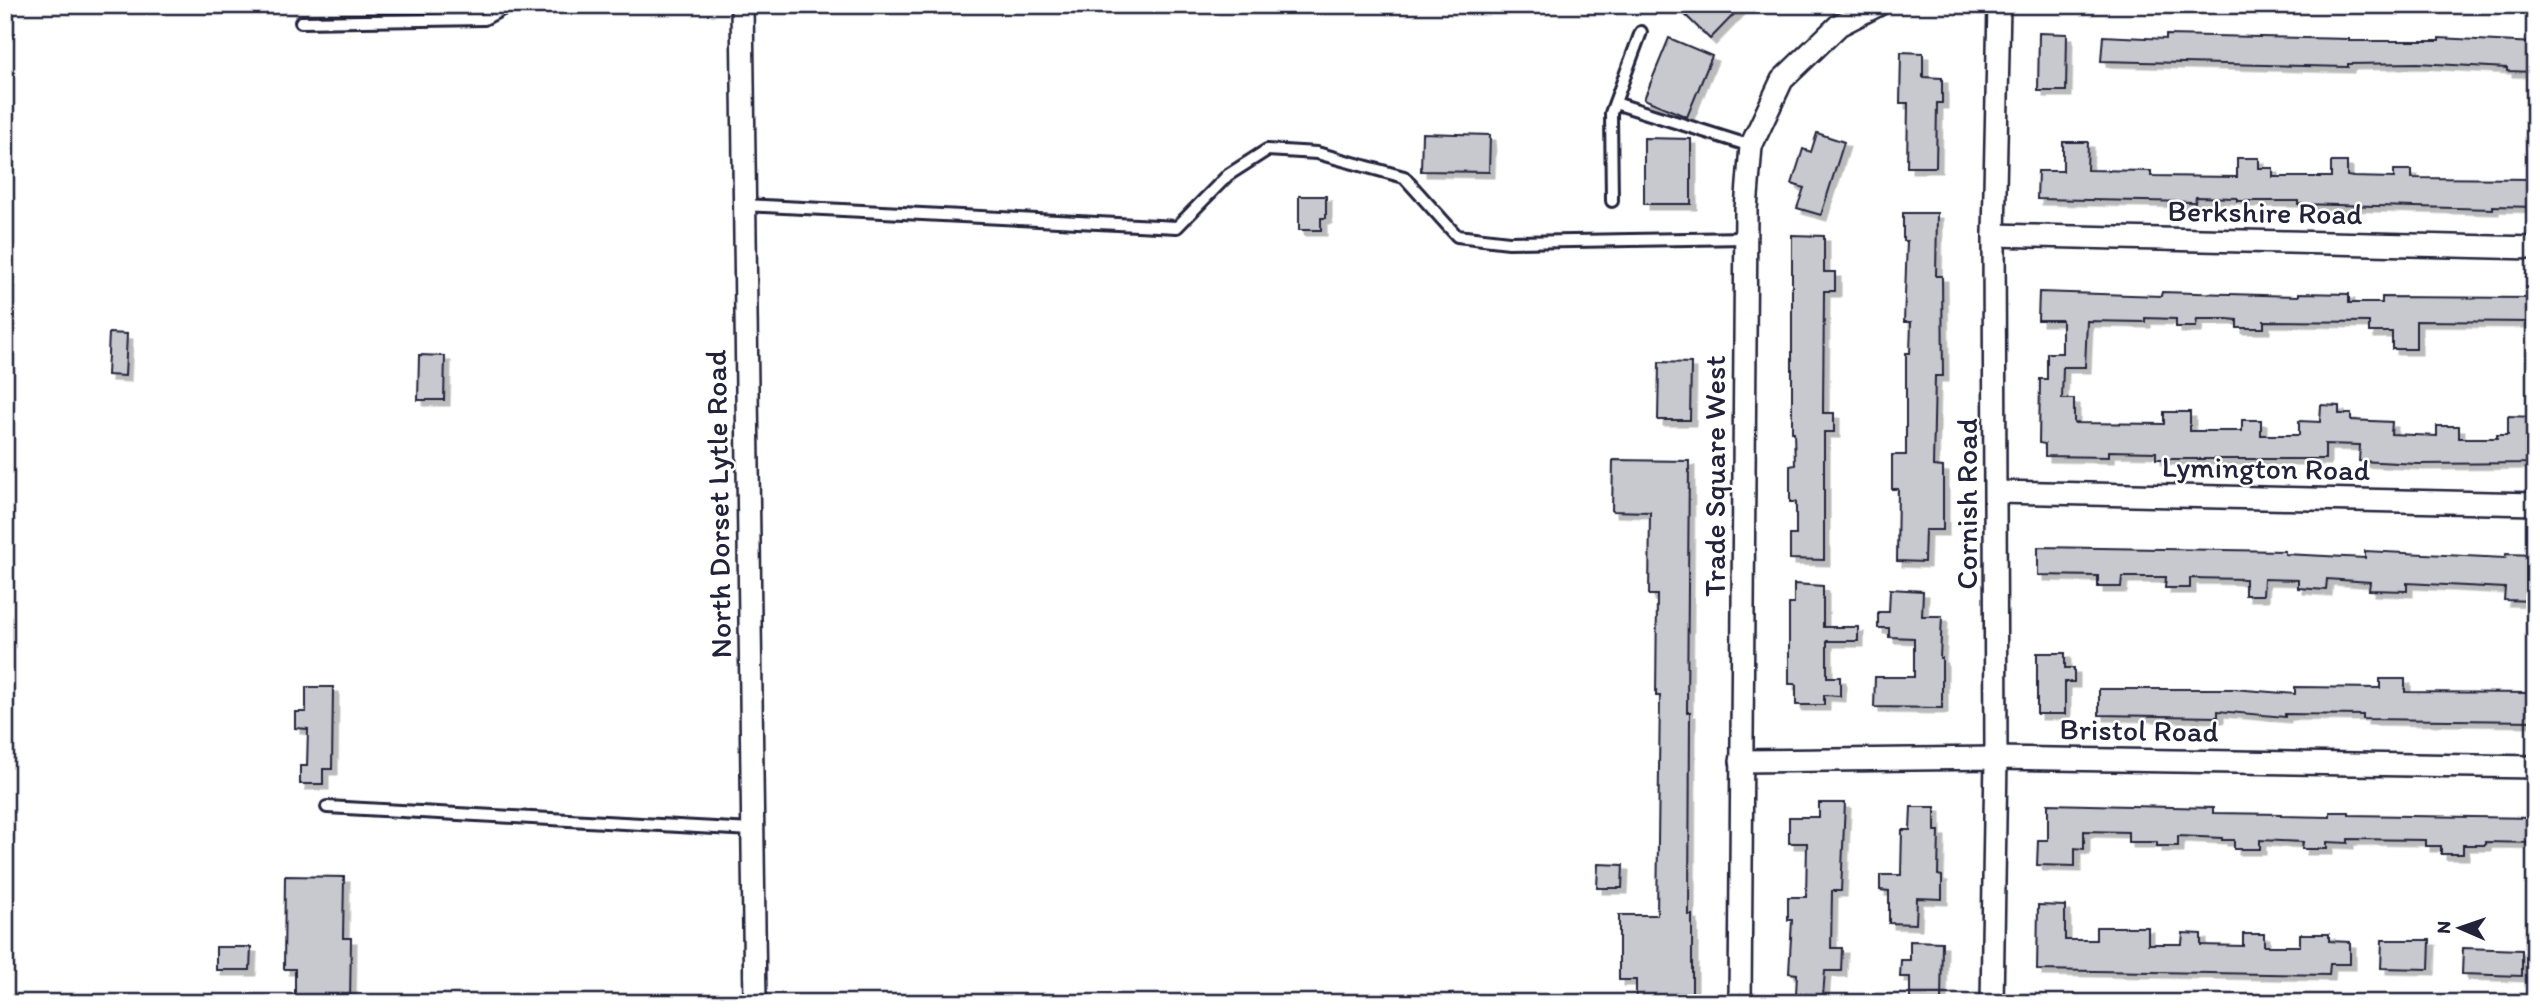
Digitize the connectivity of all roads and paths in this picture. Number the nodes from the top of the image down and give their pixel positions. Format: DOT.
graph roads {
  1 [pos="510,5"];
  2 [pos="742,5"];
  3 [pos="1878,5"];
  4 [pos="1999,5"];
  5 [pos="301,22"];
  6 [pos="1641,32"];
  7 [pos="1615,103"];
  8 [pos="1752,146"];
  9 [pos="1612,201"];
  10 [pos="744,205"];
  11 [pos="1994,235"];
  12 [pos="1745,238"];
  13 [pos="2535,248"];
  14 [pos="1997,492"];
  15 [pos="2535,504"];
  16 [pos="1996,758"];
  17 [pos="1741,761"];
  18 [pos="2535,767"];
  19 [pos="327,807"];
  20 [pos="752,830"];
  21 [pos="755,1003"];
  22 [pos="1740,1003"];
  23 [pos="1992,1003"];
  1 -- 5 [label="lane"];
  2 -- 10 [label="street, North Dorset Lytle Road"];
  3 -- 8 [label="street, Trade Square West"];
  4 -- 11 [label="street, Cornish Road"];
  6 -- 7 [label="lane"];
  7 -- 8 [label="lane"];
  7 -- 9 [label="lane"];
  8 -- 12 [label="street, Trade Square West"];
  10 -- 12 [label="lane"];
  10 -- 20 [label="street, North Dorset Lytle Road"];
  11 -- 13 [label="street, Berkshire Road"];
  11 -- 14 [label="street, Cornish Road"];
  12 -- 17 [label="street, Trade Square West"];
  14 -- 15 [label="street, Lymington Road"];
  14 -- 16 [label="street, Cornish Road"];
  16 -- 17 [label="street, Bristol Road"];
  16 -- 18 [label="street, Bristol Road"];
  16 -- 23 [label="street, Cornish Road"];
  17 -- 22 [label="street, Trade Square West"];
  19 -- 20 [label="lane"];
  20 -- 21 [label="street, North Dorset Lytle Road"];
}
